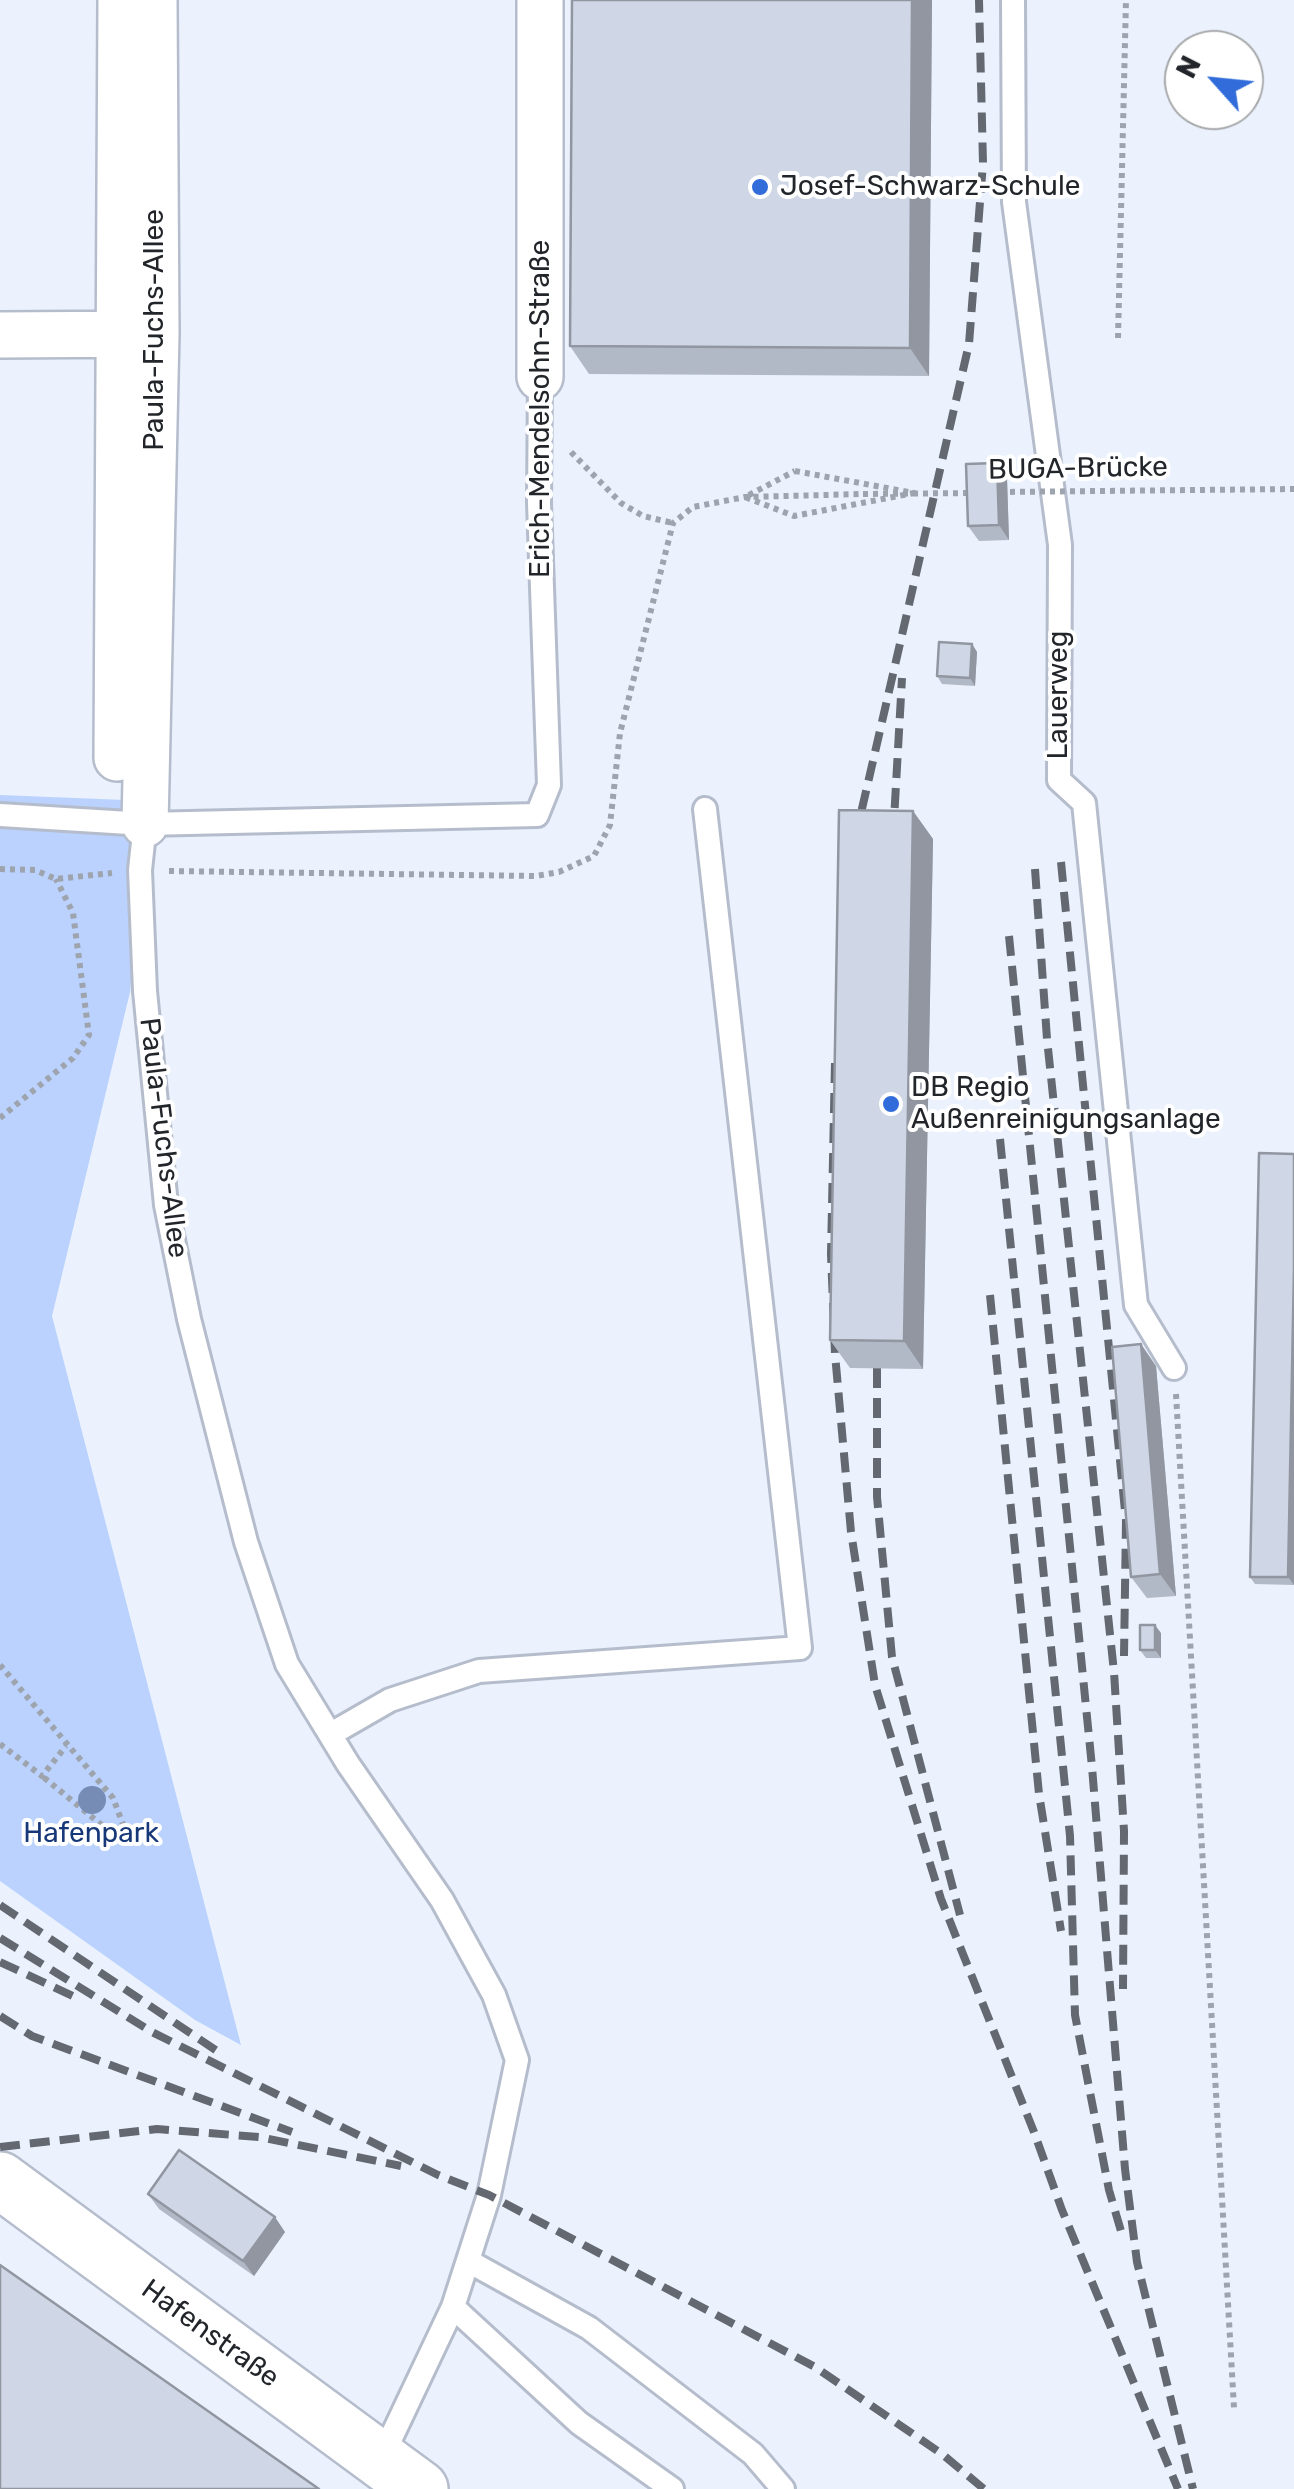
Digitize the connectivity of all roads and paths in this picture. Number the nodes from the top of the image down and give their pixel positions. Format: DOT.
graph roads {
  1 [pos="121,0"];
  2 [pos="154,0"];
  3 [pos="540,0"];
  4 [pos="1013,0"];
  5 [pos="1126,0"];
  6 [pos="138,334"];
  7 [pos="0,335"];
  8 [pos="1118,338"];
  9 [pos="540,378"];
  10 [pos="566,444"];
  11 [pos="1294,489"];
  12 [pos="994,492"];
  13 [pos="914,493"];
  14 [pos="974,493"];
  15 [pos="745,497"];
  16 [pos="673,523"];
  17 [pos="666,554"];
  18 [pos="705,809"];
  19 [pos="0,815"];
  20 [pos="131,823"];
  21 [pos="56,879"];
  22 [pos="0,1118"];
  23 [pos="1174,1368"];
  24 [pos="0,1664"];
  25 [pos="331,1734"];
  26 [pos="0,1744"];
  27 [pos="66,1746"];
  28 [pos="42,1776"];
  29 [pos="0,2180"];
  30 [pos="470,2262"];
  31 [pos="453,2307"];
  32 [pos="1234,2408"];
  33 [pos="400,2474"];
  34 [pos="672,2489"];
  35 [pos="783,2489"];
  1 -- 6 [label="street, Paula-Fuchs-Allee"];
  2 -- 6 [label="street, Paula-Fuchs-Allee"];
  3 -- 9 [label="street, Erich-Mendelsohn-Straße"];
  4 -- 23 [label="lane, Lauerweg"];
  5 -- 8 [label="path"];
  6 -- 7 [label="street"];
  6 -- 20 [label="street, Paula-Fuchs-Allee"];
  9 -- 20 [label="lane, Erich-Mendelsohn-Straße"];
  10 -- 16 [label="path"];
  11 -- 12 [label="path, BUGA-Brücke, bridge"];
  13 -- 14 [label="path, BUGA-Brücke, bridge"];
  13 -- 15 [label="path, BUGA-Brücke, bridge"];
  13 -- 15 [label="path"];
  13 -- 15 [label="path"];
  15 -- 16 [label="path"];
  16 -- 17 [label="path"];
  18 -- 25 [label="lane"];
  19 -- 20 [label="lane"];
  20 -- 25 [label="lane, Paula-Fuchs-Allee"];
  21 -- 22 [label="path"];
  23 -- 32 [label="path"];
  24 -- 27 [label="path"];
  25 -- 30 [label="lane, Paula-Fuchs-Allee"];
  26 -- 28 [label="path"];
  27 -- 28 [label="path"];
  27 -- 28 [label="path"];
  29 -- 33 [label="main road, Hafenstraße"];
  30 -- 31 [label="lane, Paula-Fuchs-Allee"];
  30 -- 35 [label="lane"];
  31 -- 33 [label="lane, Paula-Fuchs-Allee"];
  31 -- 34 [label="lane"];
}
